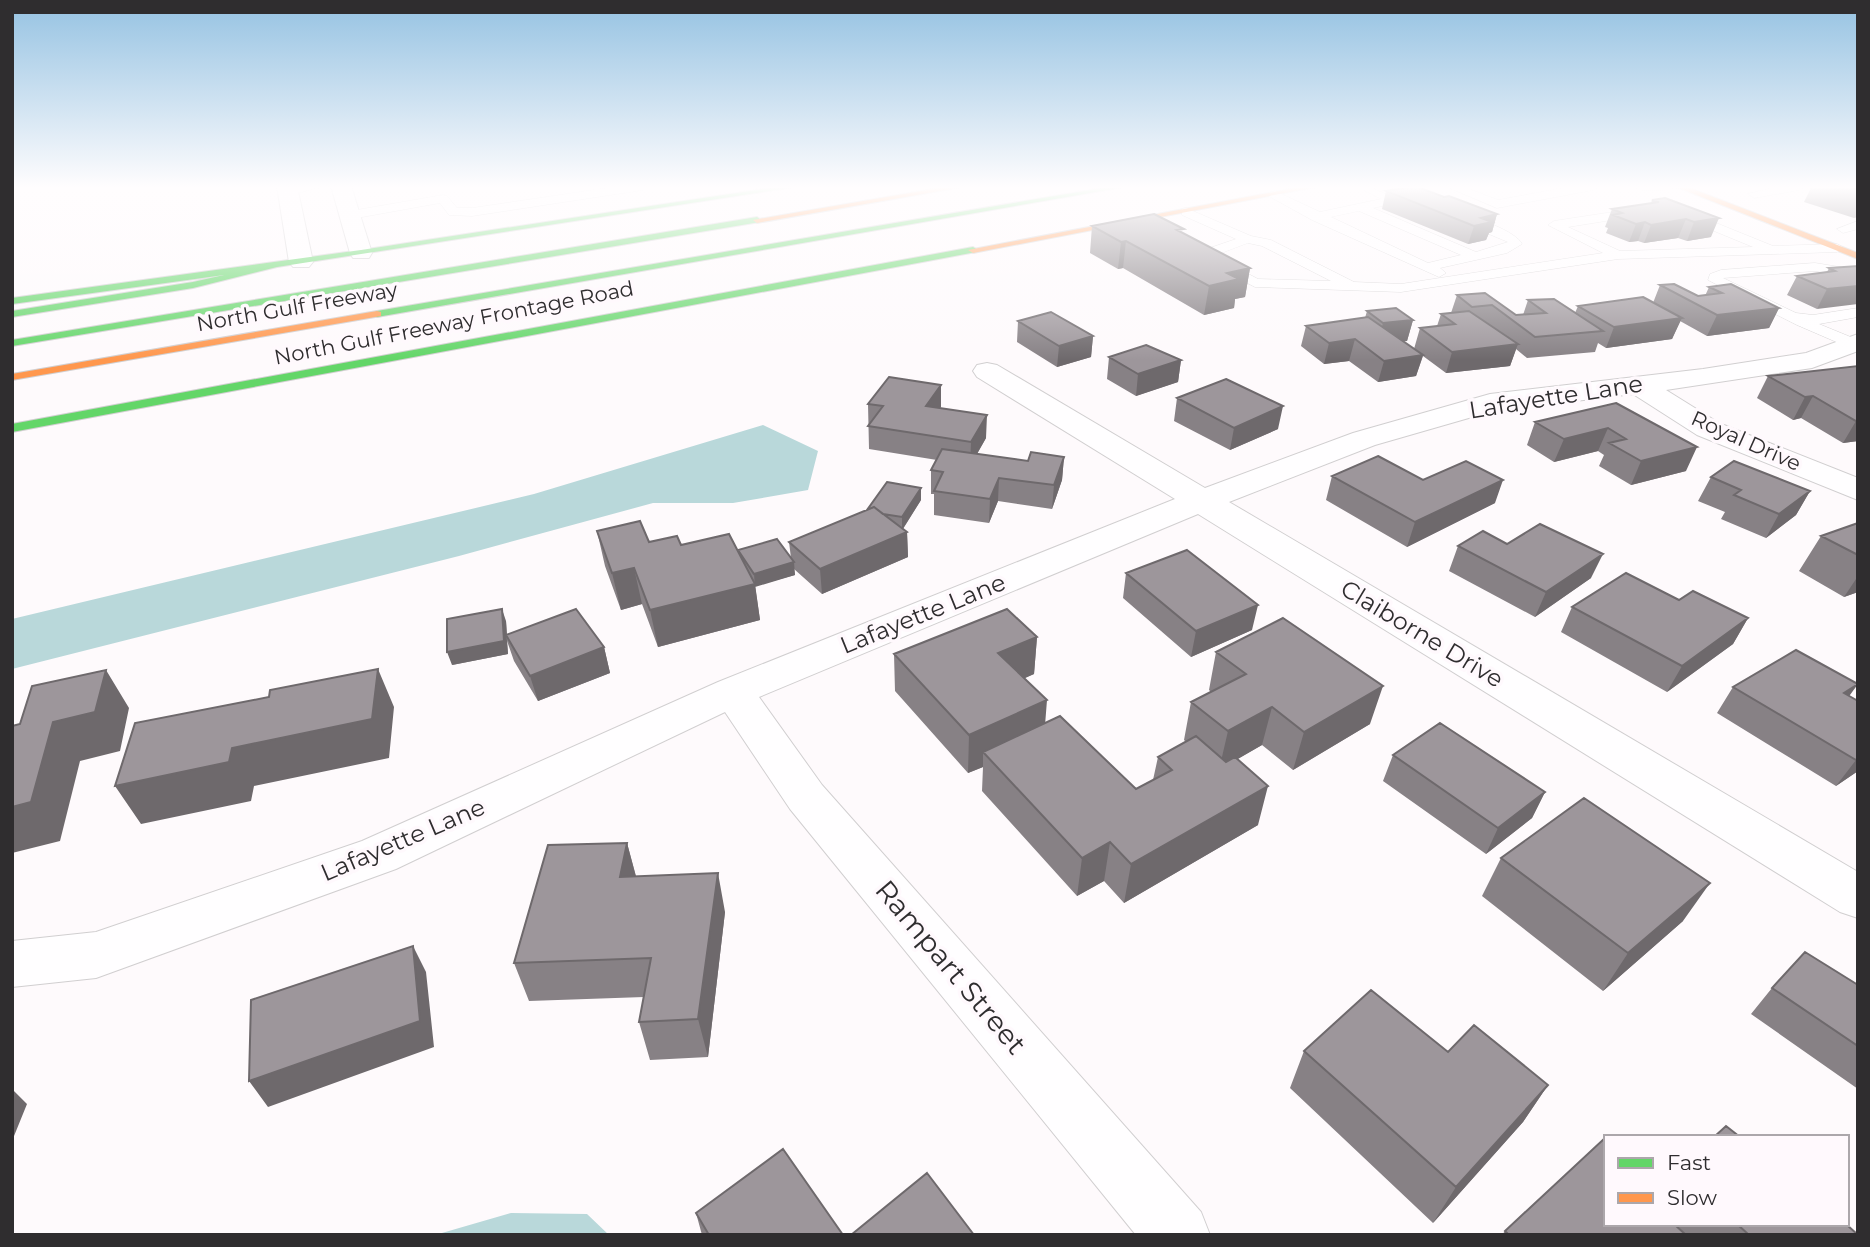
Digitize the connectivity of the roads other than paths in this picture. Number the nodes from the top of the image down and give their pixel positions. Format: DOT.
graph roads {
  1 [pos="298,244"];
  2 [pos="359,244"];
  3 [pos="418,244"];
  4 [pos="611,244"];
  5 [pos="787,244"];
  6 [pos="1007,244"];
  7 [pos="1234,244"];
  8 [pos="1268,244"];
  9 [pos="1377,244"];
  10 [pos="1447,244"];
  11 [pos="1515,244"];
  12 [pos="1595,244"];
  13 [pos="1759,244"];
  14 [pos="1827,244"];
  15 [pos="1837,248"];
  16 [pos="1776,251"];
  17 [pos="361,253"];
  18 [pos="1618,255"];
  19 [pos="1474,256"];
  20 [pos="1858,256"];
  21 [pos="301,262"];
  22 [pos="272,266"];
  23 [pos="1427,267"];
  24 [pos="1858,274"];
  25 [pos="1456,280"];
  26 [pos="1355,288"];
  27 [pos="12,301"];
  28 [pos="12,314"];
  29 [pos="1792,317"];
  30 [pos="1856,333"];
  31 [pos="12,343"];
  32 [pos="987,371"];
  33 [pos="12,377"];
  34 [pos="1638,384"];
  35 [pos="12,428"];
  36 [pos="1858,490"];
  37 [pos="1202,501"];
  38 [pos="733,692"];
  39 [pos="1858,897"];
  40 [pos="12,964"];
  41 [pos="1178,1235"];
  1 -- 21 [label="street"];
  2 -- 17 [label="street"];
  3 -- 17 [label="main road"];
  4 -- 31 [label="main road, North Gulf Freeway"];
  5 -- 33 [label="main road, North Gulf Freeway"];
  6 -- 35 [label="main road, North Gulf Freeway Frontage Road"];
  7 -- 26 [label="lane"];
  8 -- 26 [label="lane"];
  9 -- 23 [label="lane"];
  10 -- 19 [label="lane"];
  11 -- 19 [label="lane"];
  12 -- 18 [label="lane"];
  13 -- 16 [label="lane"];
  14 -- 15 [label="main road"];
  15 -- 16 [label="lane"];
  15 -- 20 [label="main road"];
  16 -- 18 [label="lane"];
  17 -- 21 [label="main road"];
  18 -- 25 [label="lane"];
  19 -- 23 [label="lane"];
  21 -- 22 [label="main road"];
  22 -- 27 [label="main road"];
  22 -- 28 [label="main road"];
  23 -- 25 [label="lane"];
  24 -- 29 [label="lane"];
  25 -- 26 [label="lane"];
  29 -- 30 [label="lane"];
  29 -- 30 [label="lane"];
  30 -- 34 [label="street, Lafayette Lane"];
  32 -- 37 [label="street, Claiborne Drive"];
  34 -- 36 [label="street, Royal Drive"];
  34 -- 37 [label="street, Lafayette Lane"];
  37 -- 38 [label="street, Lafayette Lane"];
  37 -- 39 [label="street, Claiborne Drive"];
  38 -- 40 [label="street, Lafayette Lane"];
  38 -- 41 [label="street, Rampart Street"];
}
